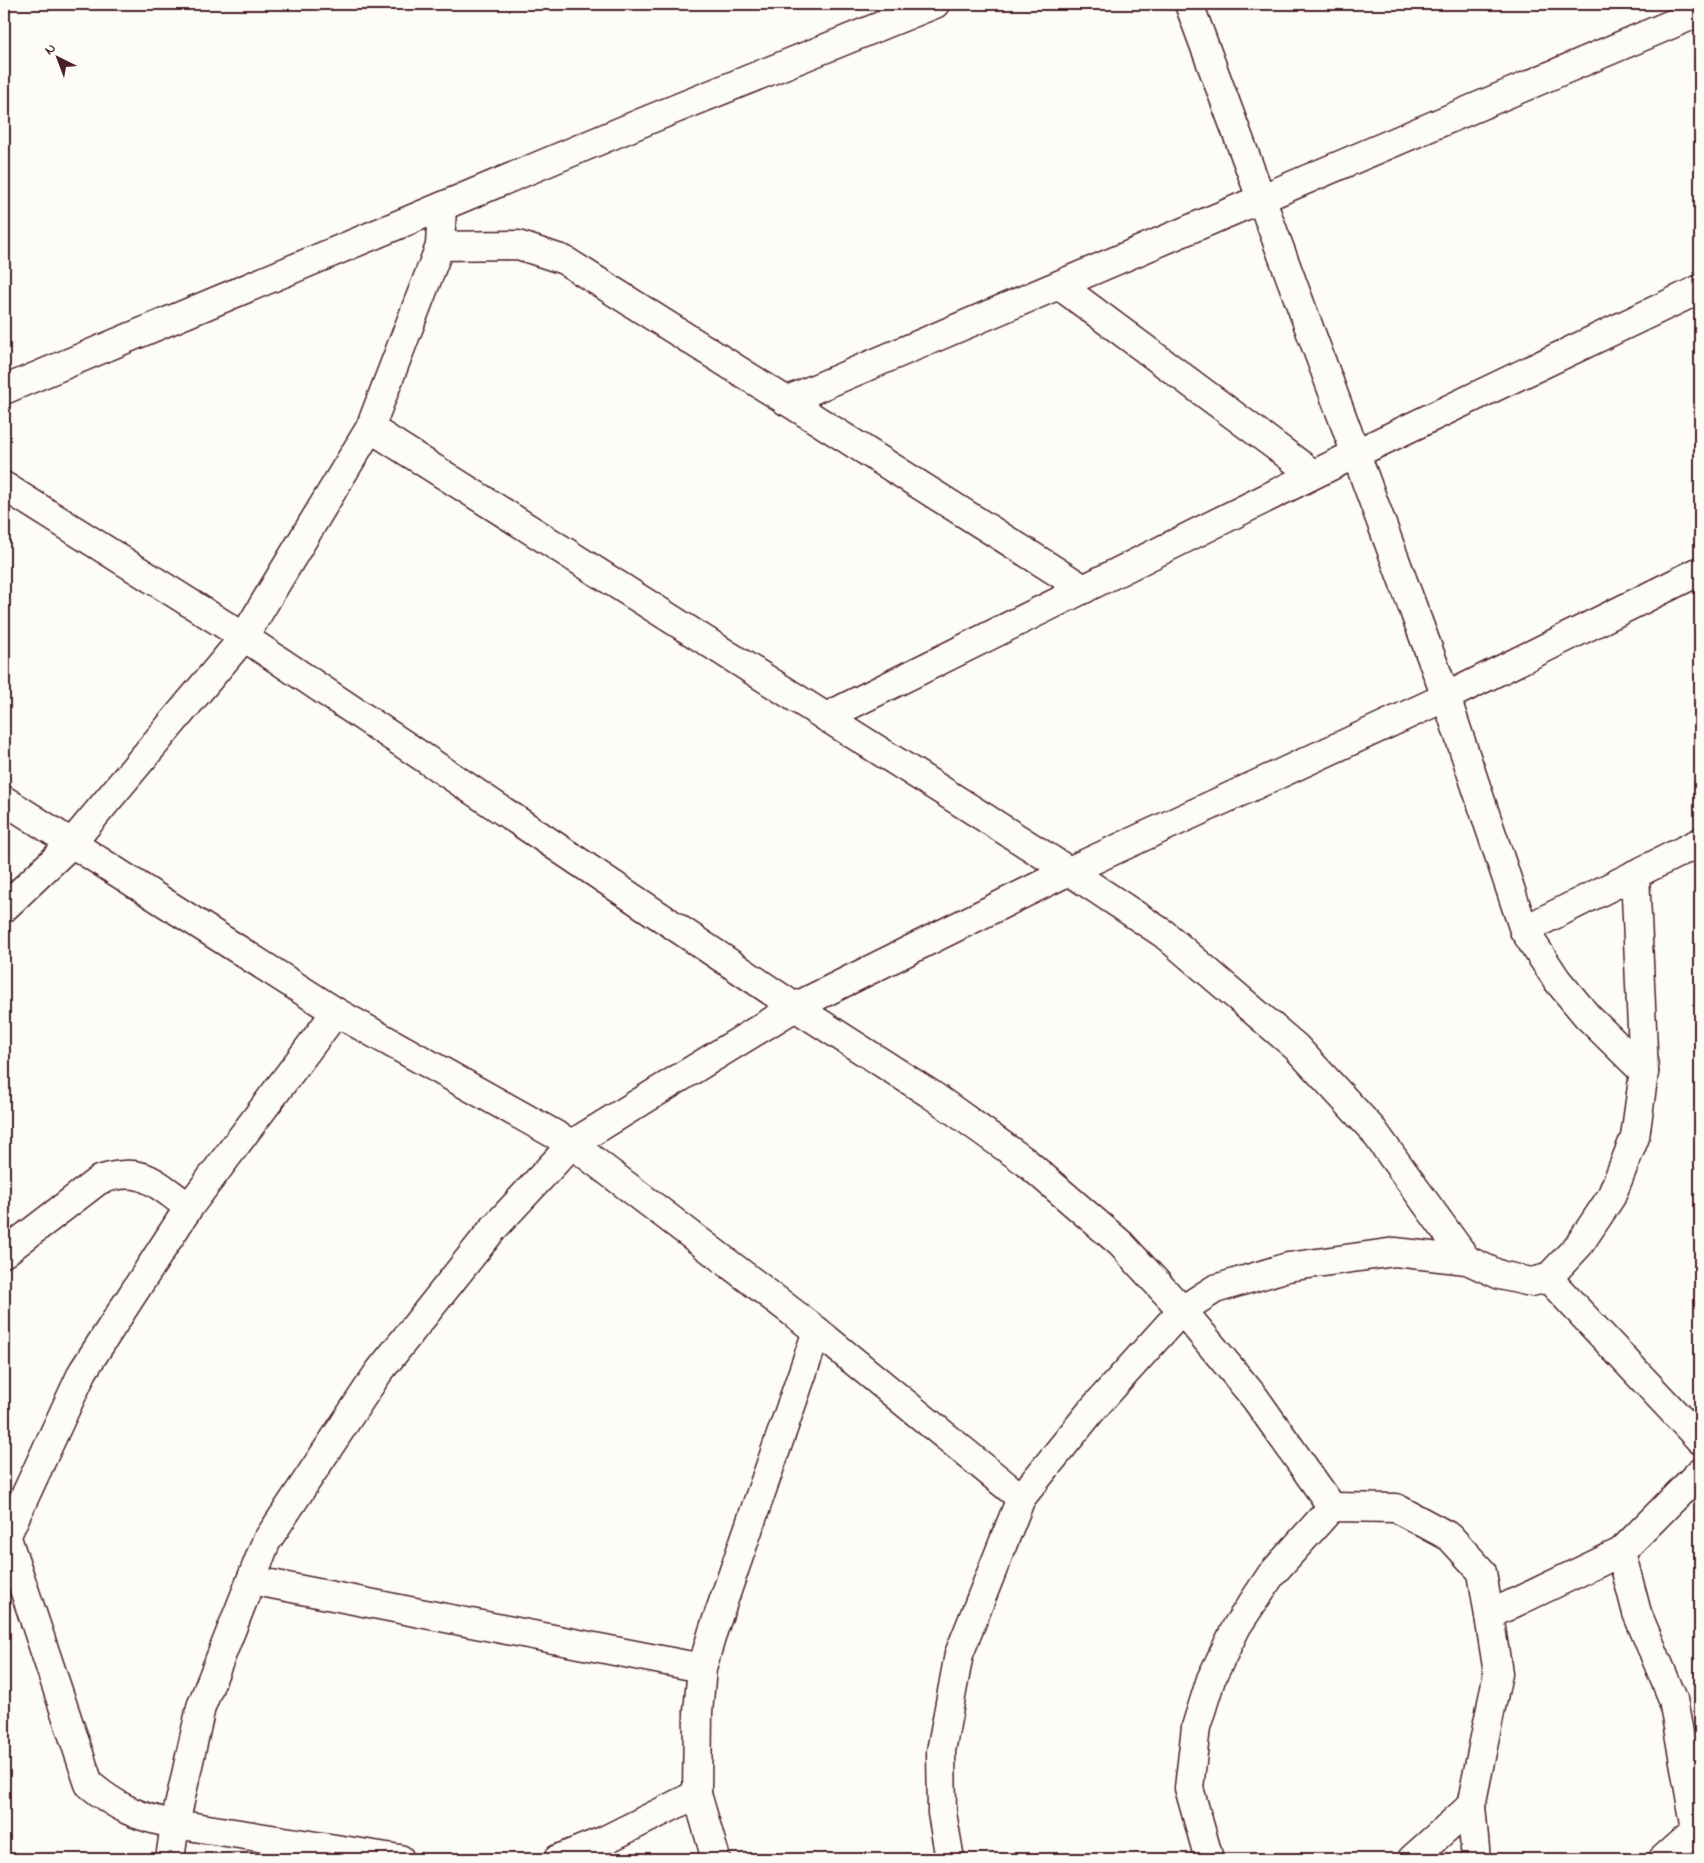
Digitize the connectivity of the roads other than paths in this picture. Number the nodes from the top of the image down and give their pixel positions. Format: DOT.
graph roads {
  1 [pos="935,4"];
  2 [pos="1189,4"];
  3 [pos="1700,12"];
  4 [pos="1262,199"];
  5 [pos="442,207"];
  6 [pos="440,246"];
  7 [pos="1059,285"];
  8 [pos="1700,289"];
  9 [pos="4,390"];
  10 [pos="786,401"];
  11 [pos="370,428"];
  12 [pos="1357,453"];
  13 [pos="1314,474"];
  14 [pos="4,486"];
  15 [pos="1700,571"];
  16 [pos="1084,589"];
  17 [pos="244,637"];
  18 [pos="1446,697"];
  19 [pos="826,717"];
  20 [pos="4,800"];
  21 [pos="1700,842"];
  22 [pos="71,844"];
  23 [pos="1069,871"];
  24 [pos="1635,874"];
  25 [pos="4,908"];
  26 [pos="1524,930"];
  27 [pos="795,1007"];
  28 [pos="336,1012"];
  29 [pos="1644,1072"];
  30 [pos="572,1144"];
  31 [pos="189,1207"];
  32 [pos="4,1253"];
  33 [pos="1467,1260"];
  34 [pos="1548,1278"];
  35 [pos="1182,1310"];
  36 [pos="817,1331"];
  37 [pos="1700,1440"];
  38 [pos="1700,1472"];
  39 [pos="1021,1498"];
  40 [pos="1332,1507"];
  41 [pos="5,1533"];
  42 [pos="1621,1552"];
  43 [pos="251,1580"];
  44 [pos="1489,1615"];
  45 [pos="702,1668"];
  46 [pos="697,1794"];
  47 [pos="1471,1806"];
  48 [pos="175,1824"];
  49 [pos="1698,1828"];
  50 [pos="170,1859"];
  51 [pos="400,1859"];
  52 [pos="558,1859"];
  53 [pos="716,1859"];
  54 [pos="950,1859"];
  55 [pos="1209,1859"];
  56 [pos="1412,1859"];
  57 [pos="1476,1859"];
  58 [pos="1663,1859"];
  1 -- 5 [label="street"];
  2 -- 4 [label="street"];
  3 -- 4 [label="street"];
  4 -- 7 [label="street"];
  4 -- 12 [label="street"];
  5 -- 6 [label="street"];
  5 -- 9 [label="street"];
  6 -- 10 [label="street"];
  6 -- 11 [label="street"];
  7 -- 10 [label="street"];
  7 -- 13 [label="street"];
  8 -- 12 [label="street"];
  10 -- 16 [label="street"];
  11 -- 17 [label="street"];
  11 -- 19 [label="street"];
  12 -- 13 [label="street"];
  12 -- 18 [label="street"];
  13 -- 16 [label="street"];
  14 -- 17 [label="street"];
  15 -- 18 [label="street"];
  16 -- 19 [label="street"];
  17 -- 22 [label="street"];
  17 -- 27 [label="street"];
  18 -- 23 [label="street"];
  18 -- 26 [label="street"];
  19 -- 23 [label="street"];
  20 -- 22 [label="street"];
  21 -- 24 [label="street"];
  22 -- 25 [label="street"];
  22 -- 28 [label="street"];
  23 -- 27 [label="street"];
  23 -- 33 [label="street"];
  24 -- 26 [label="street"];
  24 -- 29 [label="street"];
  26 -- 29 [label="street"];
  27 -- 30 [label="street"];
  27 -- 35 [label="street"];
  28 -- 30 [label="street"];
  28 -- 31 [label="street"];
  29 -- 34 [label="street"];
  30 -- 36 [label="street"];
  30 -- 43 [label="street"];
  31 -- 32 [label="street"];
  31 -- 41 [label="street"];
  33 -- 34 [label="street"];
  33 -- 35 [label="street"];
  34 -- 37 [label="street"];
  35 -- 39 [label="street"];
  35 -- 40 [label="street"];
  36 -- 39 [label="street"];
  36 -- 45 [label="street"];
  38 -- 42 [label="street"];
  39 -- 54 [label="street"];
  40 -- 44 [label="street"];
  40 -- 55 [label="street"];
  41 -- 48 [label="street"];
  42 -- 44 [label="street"];
  42 -- 49 [label="street"];
  43 -- 45 [label="street"];
  43 -- 48 [label="street"];
  44 -- 47 [label="street"];
  45 -- 46 [label="street"];
  46 -- 52 [label="street"];
  46 -- 53 [label="street"];
  47 -- 56 [label="street"];
  47 -- 57 [label="street"];
  48 -- 50 [label="street"];
  48 -- 51 [label="street"];
  49 -- 58 [label="street"];
}
